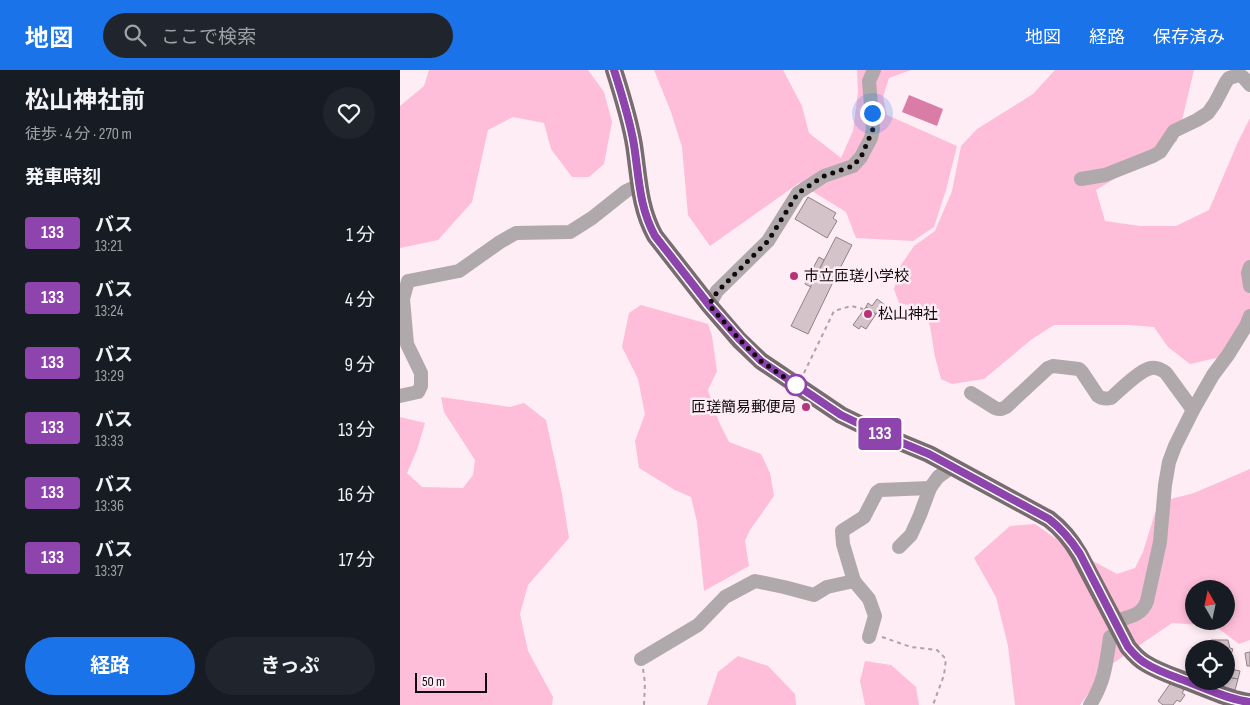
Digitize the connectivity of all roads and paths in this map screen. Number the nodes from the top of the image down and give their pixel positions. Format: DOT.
graph roads {
  1 [pos="614,70"];
  2 [pos="874,70"];
  3 [pos="1250,85"];
  4 [pos="1081,180"];
  5 [pos="639,185"];
  6 [pos="1250,267"];
  7 [pos="1250,286"];
  8 [pos="709,305"];
  9 [pos="864,310"];
  10 [pos="1250,316"];
  11 [pos="797,386"];
  12 [pos="971,393"];
  13 [pos="400,396"];
  14 [pos="1193,410"];
  15 [pos="952,466"];
  16 [pos="930,488"];
  17 [pos="899,547"];
  18 [pos="854,580"];
  19 [pos="1117,626"];
  20 [pos="870,638"];
  21 [pos="641,659"];
  22 [pos="1227,701"];
  23 [pos="1250,702"];
  24 [pos="644,705"];
  25 [pos="933,705"];
  26 [pos="1090,705"];
  1 -- 5 [label="main road"];
  2 -- 8 [label="street"];
  3 -- 4 [label="street"];
  5 -- 8 [label="main road"];
  5 -- 13 [label="street"];
  6 -- 7 [label="street"];
  8 -- 11 [label="main road"];
  9 -- 11 [label="path"];
  10 -- 14 [label="street"];
  11 -- 15 [label="main road"];
  12 -- 14 [label="street"];
  14 -- 19 [label="street"];
  15 -- 16 [label="street"];
  15 -- 19 [label="main road"];
  16 -- 17 [label="street"];
  16 -- 18 [label="street"];
  18 -- 20 [label="street"];
  18 -- 21 [label="street"];
  19 -- 22 [label="main road"];
  19 -- 26 [label="street"];
  20 -- 25 [label="path"];
  21 -- 24 [label="path"];
  22 -- 23 [label="main road"];
}
